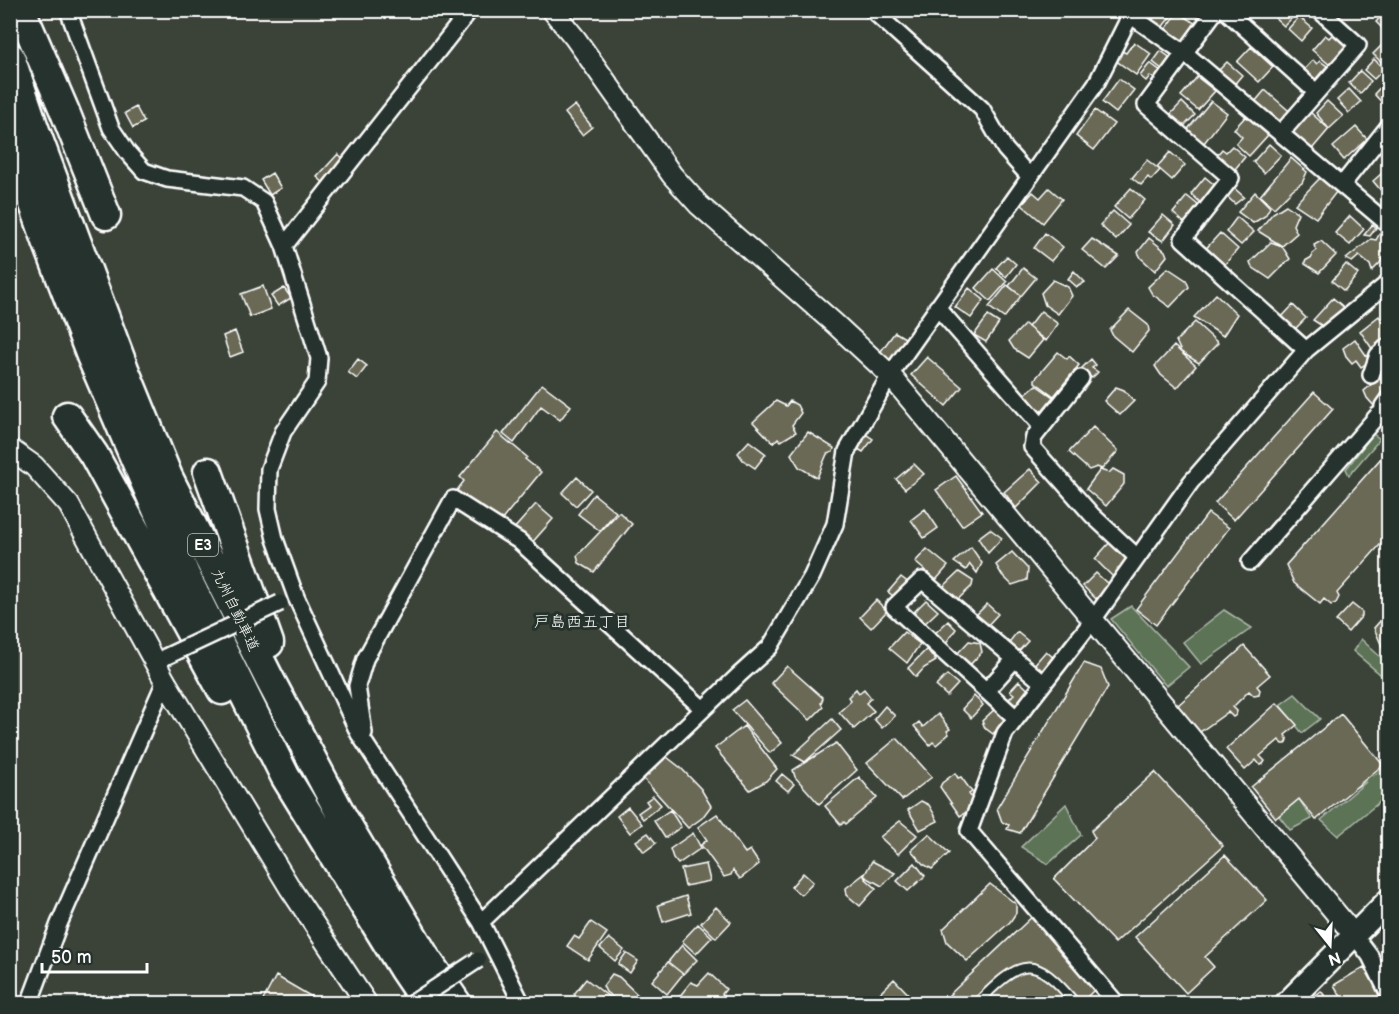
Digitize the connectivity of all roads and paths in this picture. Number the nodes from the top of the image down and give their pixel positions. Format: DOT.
graph roads {
  1 [pos="21,10"];
  2 [pos="68,10"];
  3 [pos="470,10"];
  4 [pos="552,10"];
  5 [pos="872,10"];
  6 [pos="1216,10"];
  7 [pos="1225,10"];
  8 [pos="1319,10"];
  9 [pos="1131,13"];
  10 [pos="1186,54"];
  11 [pos="10,57"];
  12 [pos="1316,92"];
  13 [pos="1389,128"];
  14 [pos="1281,133"];
  15 [pos="10,137"];
  16 [pos="1029,176"];
  17 [pos="1342,185"];
  18 [pos="106,215"];
  19 [pos="1389,224"];
  20 [pos="284,246"];
  21 [pos="1389,283"];
  22 [pos="937,308"];
  23 [pos="1389,346"];
  24 [pos="1306,350"];
  25 [pos="890,375"];
  26 [pos="1371,375"];
  27 [pos="1081,378"];
  28 [pos="1389,399"];
  29 [pos="67,416"];
  30 [pos="1385,417"];
  31 [pos="1042,427"];
  32 [pos="10,449"];
  33 [pos="208,472"];
  34 [pos="1137,557"];
  35 [pos="1250,562"];
  36 [pos="296,597"];
  37 [pos="1093,620"];
  38 [pos="1015,659"];
  39 [pos="161,660"];
  40 [pos="165,681"];
  41 [pos="1043,683"];
  42 [pos="986,691"];
  43 [pos="703,709"];
  44 [pos="1017,718"];
  45 [pos="305,744"];
  46 [pos="366,745"];
  47 [pos="1389,902"];
  48 [pos="481,922"];
  49 [pos="1354,935"];
  50 [pos="496,949"];
  51 [pos="404,970"];
  52 [pos="1389,993"];
  53 [pos="29,1004"];
  54 [pos="368,1004"];
  55 [pos="411,1004"];
  56 [pos="427,1004"];
  57 [pos="457,1004"];
  58 [pos="522,1004"];
  59 [pos="976,1004"];
  60 [pos="1076,1004"];
  61 [pos="1118,1004"];
  62 [pos="1286,1004"];
  1 -- 18 [label="highway"];
  2 -- 20 [label="street"];
  3 -- 20 [label="street"];
  4 -- 25 [label="street"];
  5 -- 16 [label="street"];
  6 -- 10 [label="street"];
  7 -- 12 [label="street"];
  8 -- 12 [label="street"];
  9 -- 10 [label="street"];
  9 -- 16 [label="street"];
  10 -- 14 [label="street"];
  10 -- 24 [label="street"];
  11 -- 45 [label="highway, 九州自動車道 / E3"];
  12 -- 14 [label="street"];
  13 -- 17 [label="street"];
  14 -- 17 [label="street"];
  15 -- 51 [label="highway, 九州自動車道 / E3"];
  16 -- 22 [label="street"];
  17 -- 19 [label="street"];
  20 -- 36 [label="street"];
  21 -- 24 [label="street"];
  22 -- 25 [label="street"];
  22 -- 31 [label="street"];
  23 -- 26 [label="street"];
  24 -- 34 [label="street"];
  25 -- 37 [label="street"];
  25 -- 43 [label="street"];
  27 -- 31 [label="street"];
  28 -- 30 [label="street"];
  29 -- 51 [label="highway"];
  30 -- 35 [label="street"];
  31 -- 34 [label="street"];
  32 -- 39 [label="street"];
  33 -- 45 [label="highway"];
  34 -- 37 [label="street"];
  36 -- 39 [label="street, bridge"];
  36 -- 46 [label="street"];
  37 -- 41 [label="street"];
  37 -- 49 [label="street"];
  38 -- 41 [label="street"];
  38 -- 42 [label="street"];
  38 -- 42 [label="street"];
  39 -- 40 [label="street"];
  40 -- 53 [label="street"];
  40 -- 54 [label="street"];
  41 -- 44 [label="street"];
  42 -- 44 [label="street"];
  43 -- 46 [label="street"];
  43 -- 48 [label="street"];
  44 -- 61 [label="street"];
  45 -- 57 [label="highway, 九州自動車道 / E3"];
  46 -- 48 [label="street"];
  47 -- 49 [label="main road"];
  48 -- 50 [label="street"];
  49 -- 52 [label="street"];
  49 -- 62 [label="main road"];
  50 -- 55 [label="street, bridge"];
  50 -- 58 [label="street"];
  51 -- 56 [label="highway, 九州自動車道 / E3"];
  59 -- 60 [label="lane"];
}
